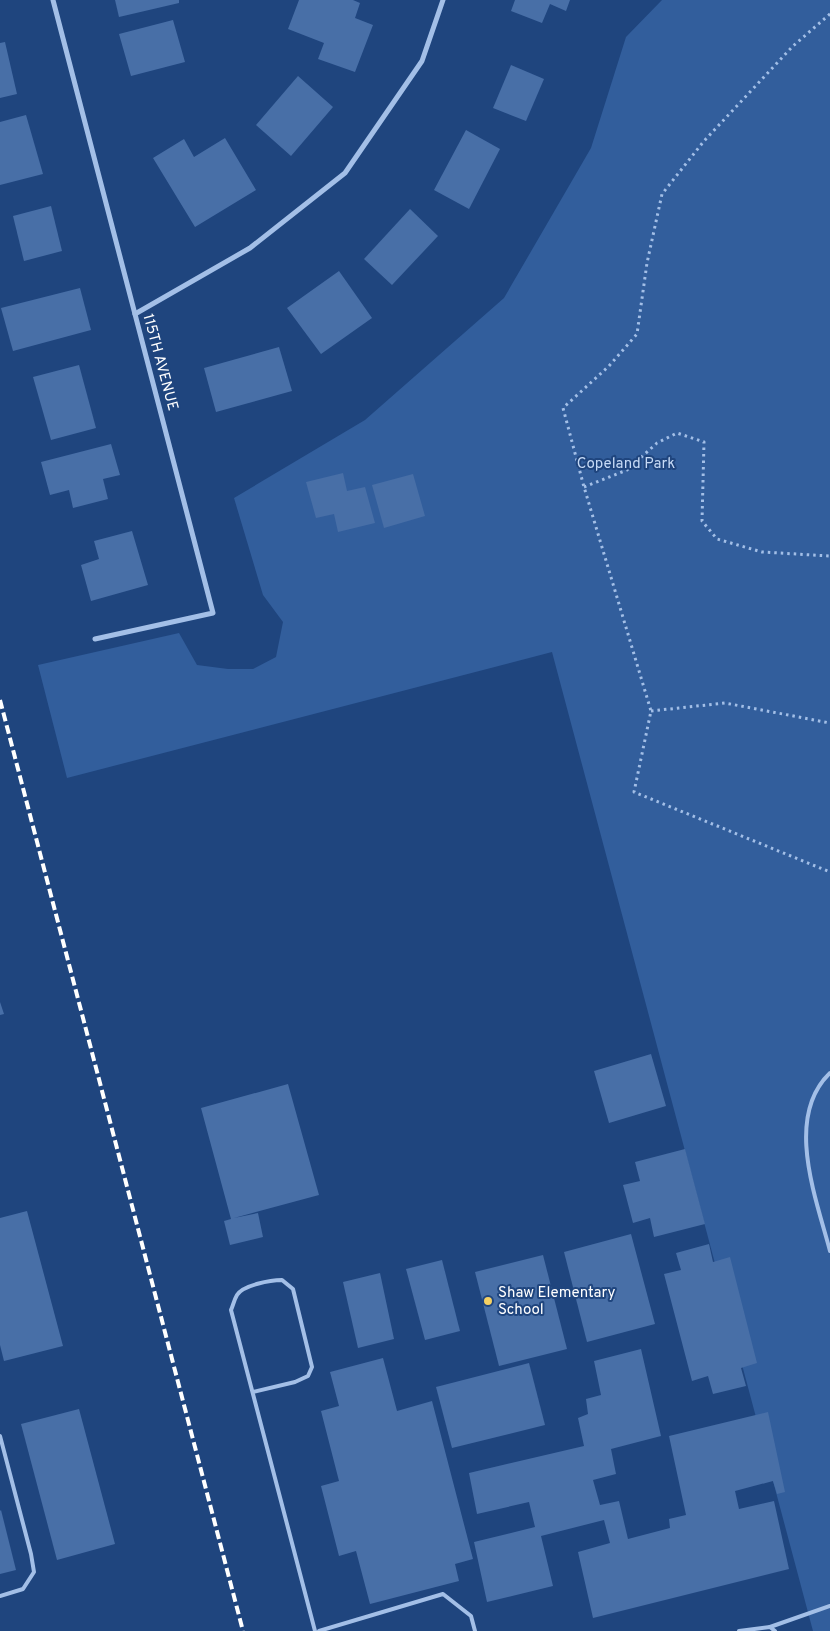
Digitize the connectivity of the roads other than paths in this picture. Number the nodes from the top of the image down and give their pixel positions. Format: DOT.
graph roads {
  1 [pos="53,0"];
  2 [pos="444,0"];
  3 [pos="135,314"];
  4 [pos="94,639"];
  5 [pos="830,1073"];
  6 [pos="830,1251"];
  7 [pos="253,1392"];
  8 [pos="0,1436"];
  9 [pos="0,1596"];
  10 [pos="830,1606"];
  11 [pos="770,1627"];
  12 [pos="317,1631"];
  13 [pos="476,1631"];
  14 [pos="739,1631"];
  15 [pos="775,1631"];
  1 -- 3 [label="street, 115TH AVENUE"];
  2 -- 3 [label="street"];
  3 -- 4 [label="street, 115TH AVENUE"];
  5 -- 6 [label="lane"];
  7 -- 7 [label="lane"];
  7 -- 12 [label="lane"];
  8 -- 9 [label="lane"];
  10 -- 11 [label="lane"];
  11 -- 14 [label="lane"];
  11 -- 15 [label="lane"];
  12 -- 13 [label="lane"];
}
